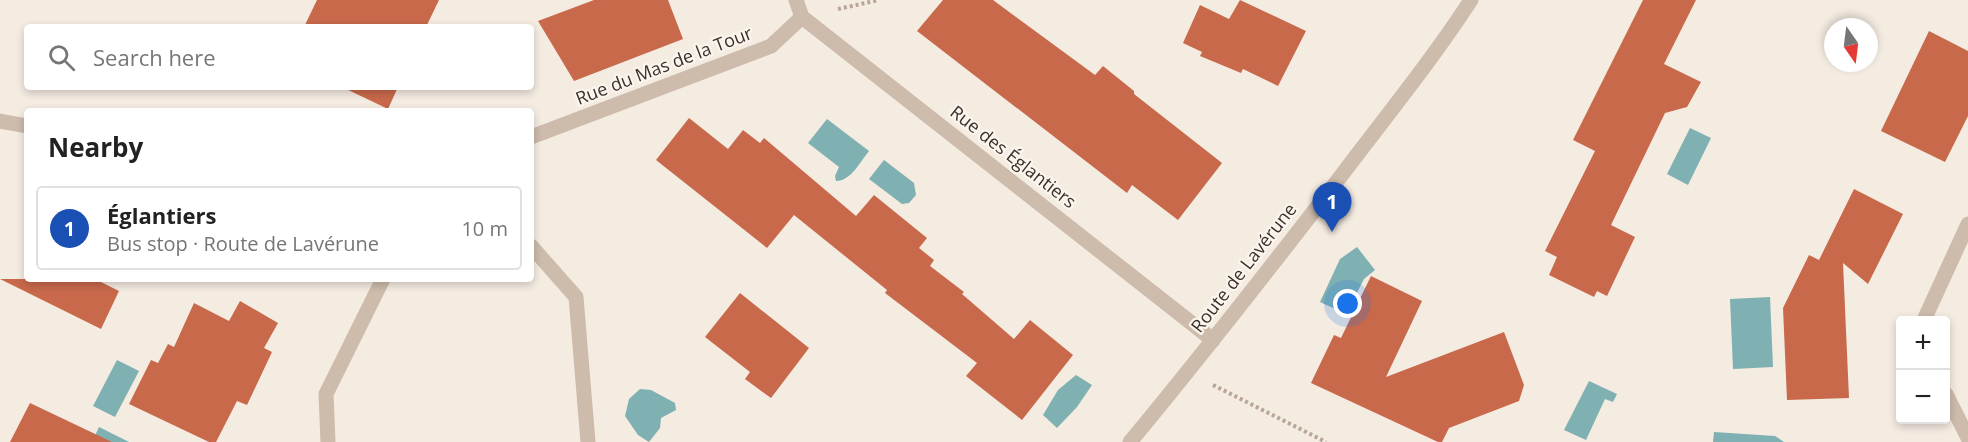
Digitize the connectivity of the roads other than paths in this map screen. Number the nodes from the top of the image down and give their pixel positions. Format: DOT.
graph roads {
  1 [pos="796,0"];
  2 [pos="1471,0"];
  3 [pos="802,17"];
  4 [pos="0,121"];
  5 [pos="24,125"];
  6 [pos="534,136"];
  7 [pos="1968,224"];
  8 [pos="534,249"];
  9 [pos="382,282"];
  10 [pos="1926,316"];
  11 [pos="1213,340"];
  12 [pos="1950,402"];
  13 [pos="1968,438"];
  14 [pos="327,440"];
  15 [pos="588,442"];
  16 [pos="1130,442"];
  1 -- 3 [label="street"];
  2 -- 11 [label="street, Route de Lavérune"];
  3 -- 6 [label="street, Rue du Mas de la Tour"];
  3 -- 11 [label="street, Rue des Églantiers"];
  4 -- 5 [label="street"];
  7 -- 10 [label="street"];
  8 -- 15 [label="street"];
  9 -- 14 [label="street"];
  11 -- 16 [label="street, Route de Lavérune"];
  12 -- 13 [label="street"];
}
